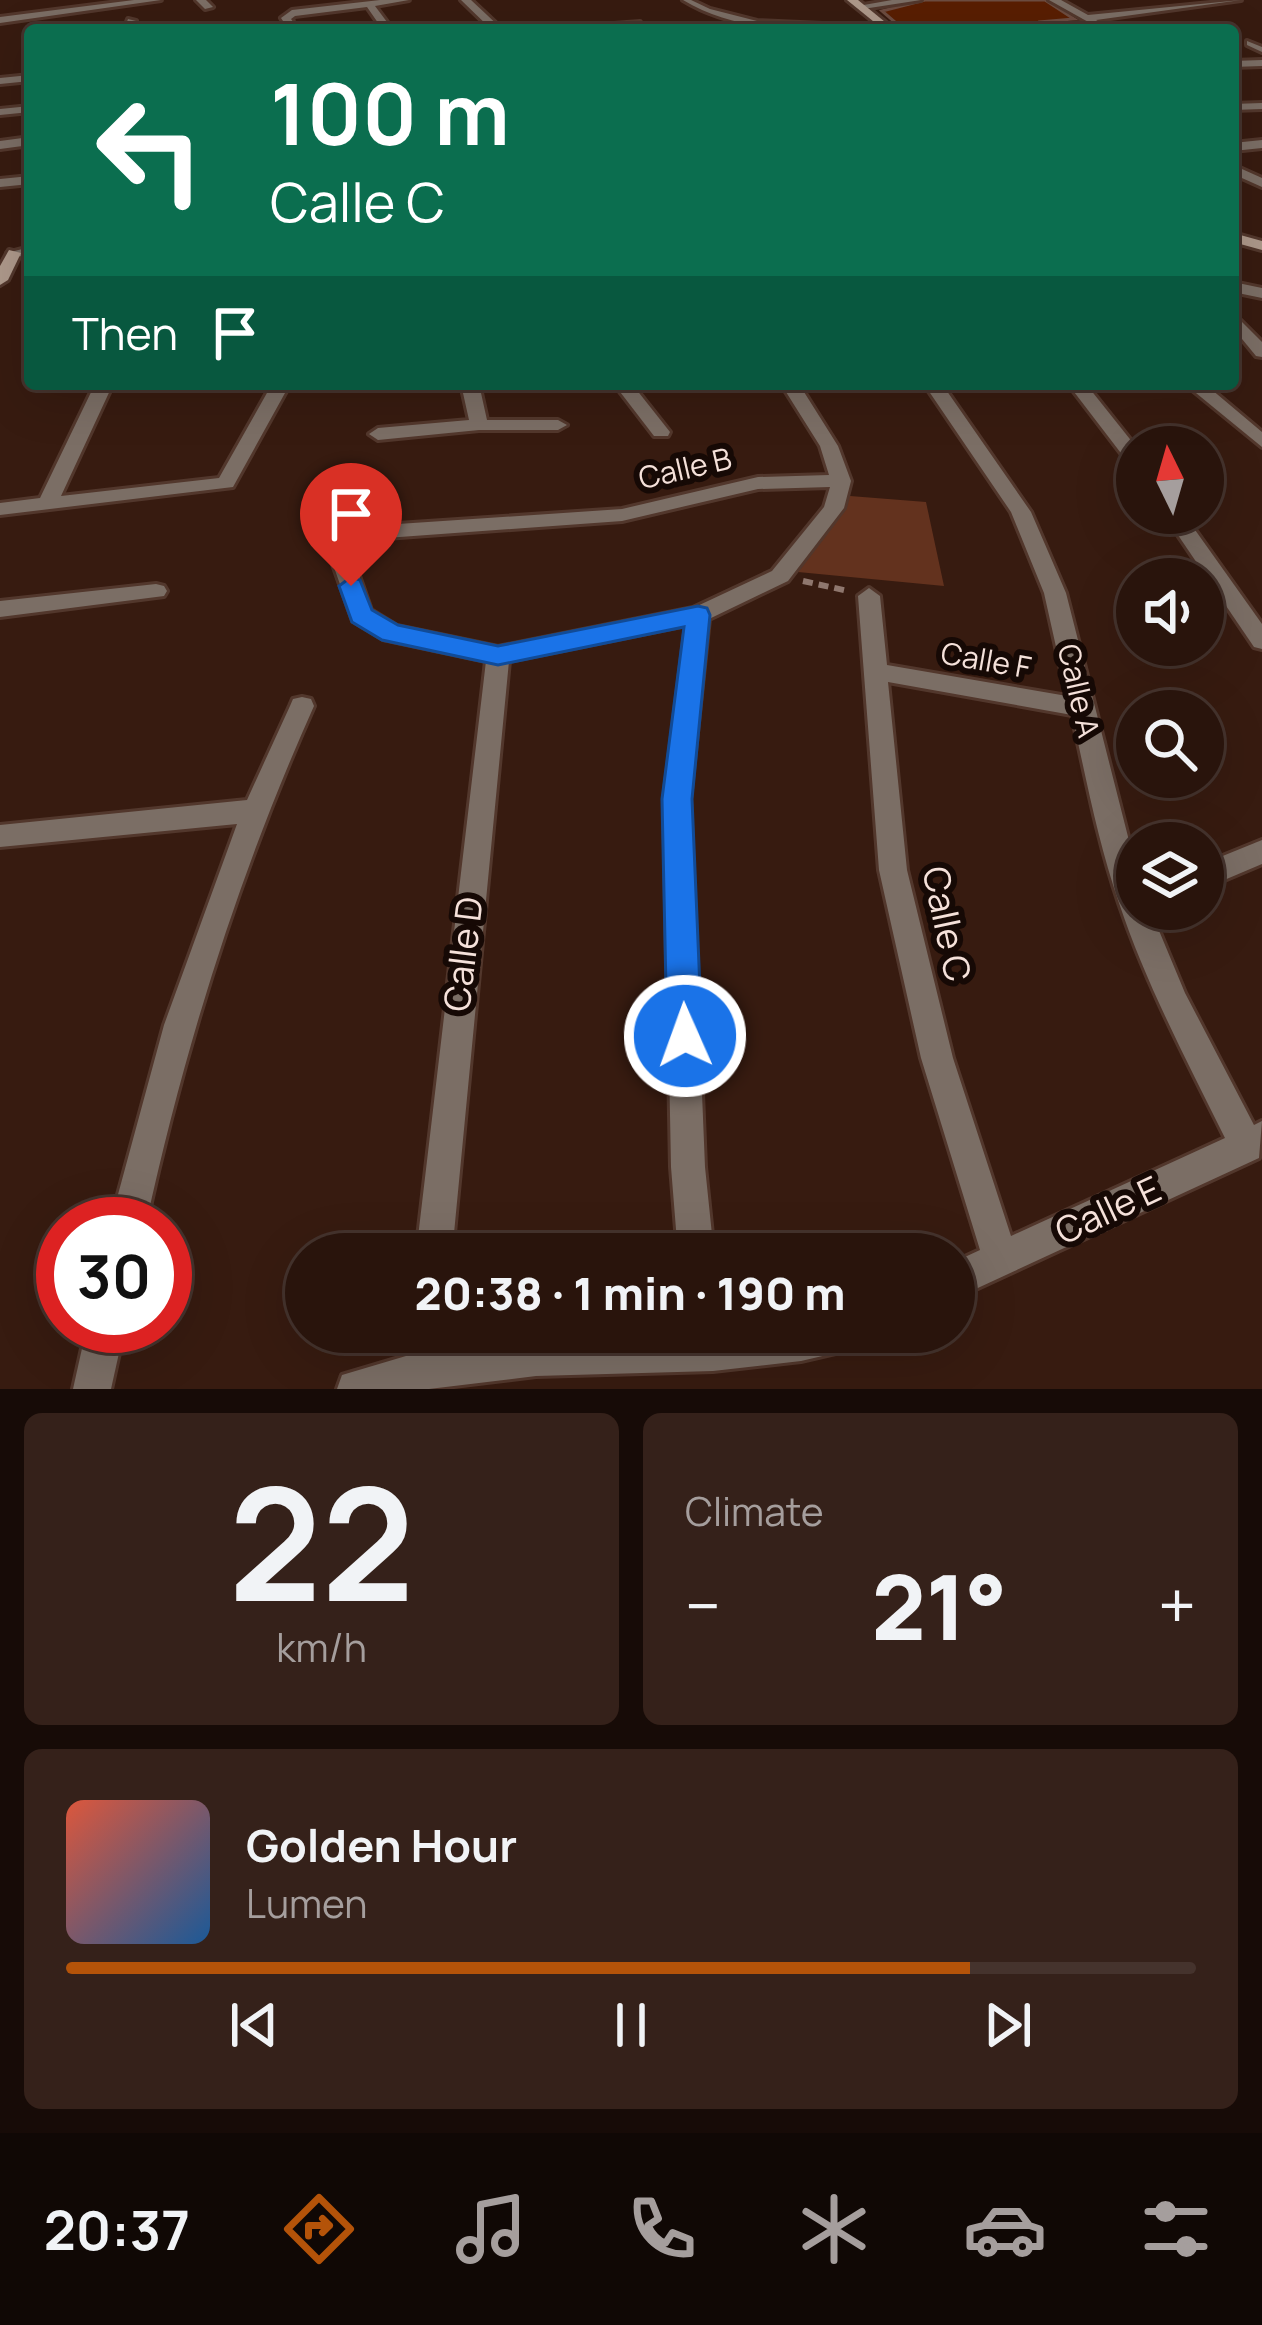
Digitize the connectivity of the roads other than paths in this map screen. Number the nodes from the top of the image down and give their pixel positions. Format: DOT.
graph roads {
  1 [pos="156,0"];
  2 [pos="404,0"];
  3 [pos="466,0"];
  4 [pos="686,0"];
  5 [pos="916,0"];
  6 [pos="1054,0"];
  7 [pos="1235,0"];
  8 [pos="857,3"];
  9 [pos="369,4"];
  10 [pos="302,6"];
  11 [pos="0,20"];
  12 [pos="384,24"];
  13 [pos="492,24"];
  14 [pos="791,24"];
  15 [pos="883,24"];
  16 [pos="1097,24"];
  17 [pos="1250,43"];
  18 [pos="1262,50"];
  19 [pos="15,253"];
  20 [pos="0,280"];
  21 [pos="1239,325"];
  22 [pos="1262,352"];
  23 [pos="101,390"];
  24 [pos="278,390"];
  25 [pos="471,390"];
  26 [pos="628,390"];
  27 [pos="794,390"];
  28 [pos="937,390"];
  29 [pos="1082,390"];
  30 [pos="1201,390"];
  31 [pos="479,425"];
  32 [pos="558,425"];
  33 [pos="662,432"];
  34 [pos="378,434"];
  35 [pos="1116,434"];
  36 [pos="1262,441"];
  37 [pos="841,481"];
  38 [pos="46,506"];
  39 [pos="0,509"];
  40 [pos="1188,534"];
  41 [pos="156,591"];
  42 [pos="869,596"];
  43 [pos="0,609"];
  44 [pos="698,615"];
  45 [pos="1262,641"];
  46 [pos="498,655"];
  47 [pos="879,672"];
  48 [pos="302,706"];
  49 [pos="1083,708"];
  50 [pos="252,812"];
  51 [pos="0,836"];
  52 [pos="1116,852"];
  53 [pos="1262,852"];
  54 [pos="1224,868"];
  55 [pos="1145,930"];
  56 [pos="1254,1142"];
  57 [pos="134,1197"];
  58 [pos="436,1233"];
  59 [pos="694,1233"];
  60 [pos="1000,1259"];
  61 [pos="975,1271"];
  62 [pos="100,1353"];
  63 [pos="421,1353"];
  64 [pos="442,1353"];
  65 [pos="568,1353"];
  66 [pos="92,1389"];
  67 [pos="356,1389"];
  1 -- 11 [label="street"];
  2 -- 9 [label="street"];
  3 -- 13 [label="street"];
  4 -- 14 [label="lane"];
  5 -- 8 [label="street"];
  6 -- 16 [label="street"];
  7 -- 16 [label="street"];
  8 -- 15 [label="main road"];
  9 -- 10 [label="street"];
  9 -- 12 [label="street"];
  17 -- 18 [label="lane"];
  19 -- 20 [label="main road"];
  21 -- 22 [label="street"];
  23 -- 38 [label="street"];
  24 -- 38 [label="street"];
  25 -- 31 [label="street"];
  26 -- 33 [label="street"];
  27 -- 37 [label="street"];
  28 -- 49 [label="street, Calle A"];
  29 -- 35 [label="street"];
  30 -- 36 [label="street"];
  31 -- 32 [label="street"];
  31 -- 34 [label="street"];
  37 -- 44 [label="street"];
  37 -- 46 [label="street, Calle B"];
  38 -- 39 [label="street"];
  40 -- 45 [label="street"];
  41 -- 43 [label="street"];
  42 -- 47 [label="street, Calle C"];
  44 -- 46 [label="street"];
  44 -- 59 [label="street"];
  46 -- 58 [label="street, Calle D"];
  47 -- 49 [label="street, Calle F"];
  47 -- 60 [label="street, Calle C"];
  48 -- 50 [label="street"];
  49 -- 52 [label="street, Calle A"];
  50 -- 51 [label="street"];
  50 -- 57 [label="street"];
  53 -- 54 [label="street"];
  55 -- 56 [label="street, Calle A"];
  56 -- 60 [label="street, Calle E"];
  60 -- 61 [label="street, Calle E"];
  62 -- 66 [label="street"];
  63 -- 67 [label="street"];
  64 -- 65 [label="street"];
}
